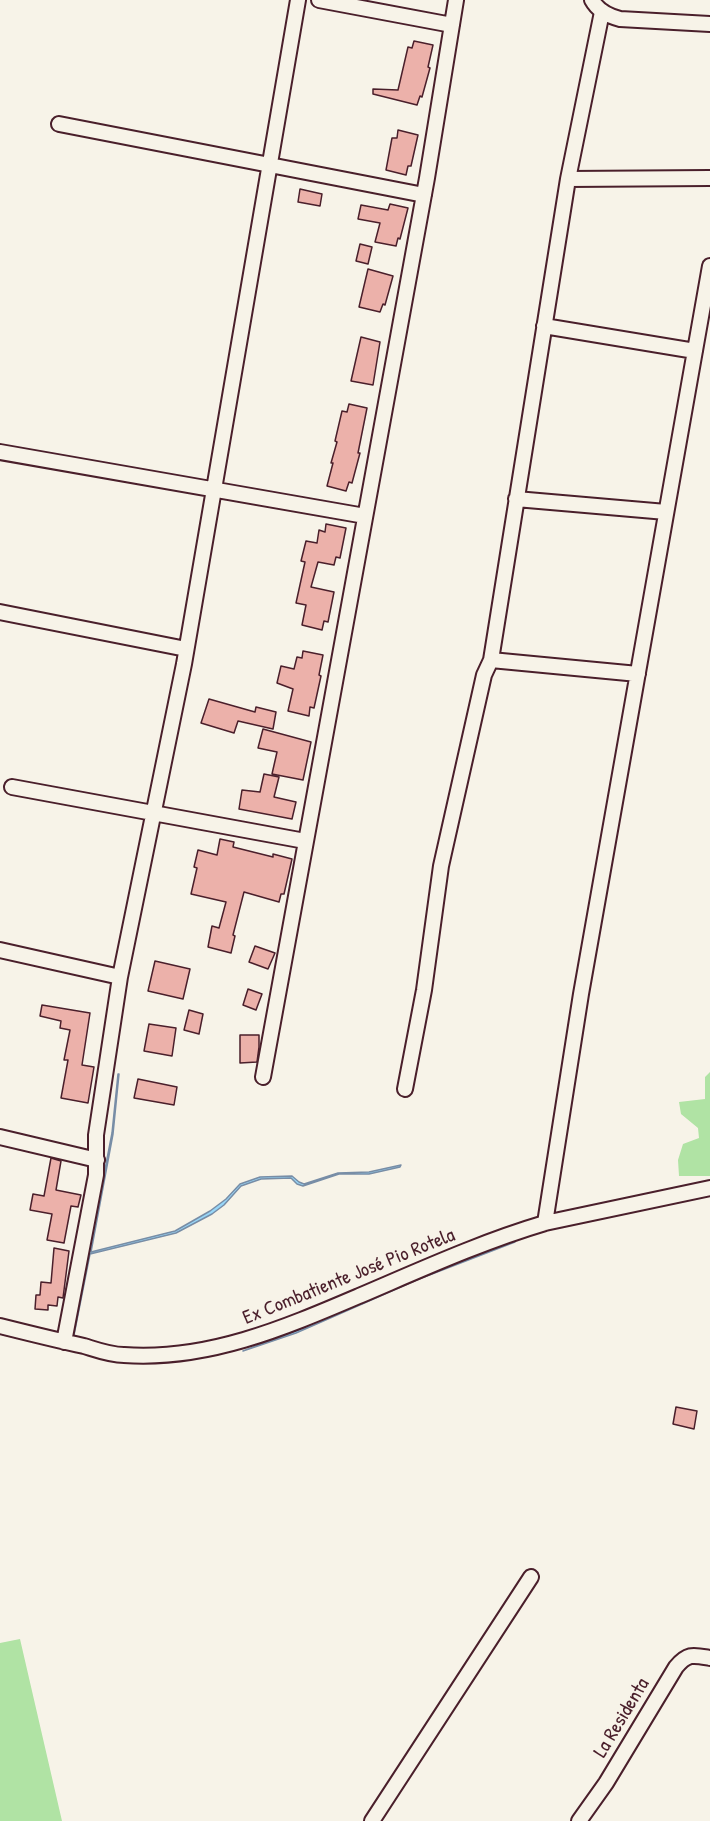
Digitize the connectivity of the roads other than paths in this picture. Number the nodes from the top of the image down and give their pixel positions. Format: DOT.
graph roads {
  1 [pos="298,0"];
  2 [pos="319,0"];
  3 [pos="456,0"];
  4 [pos="592,0"];
  5 [pos="602,12"];
  6 [pos="710,24"];
  7 [pos="452,25"];
  8 [pos="59,124"];
  9 [pos="270,165"];
  10 [pos="568,178"];
  11 [pos="710,178"];
  12 [pos="424,195"];
  13 [pos="710,266"];
  14 [pos="544,326"];
  15 [pos="694,351"];
  16 [pos="0,452"];
  17 [pos="213,490"];
  18 [pos="516,499"];
  19 [pos="666,512"];
  20 [pos="364,516"];
  21 [pos="0,612"];
  22 [pos="186,649"];
  23 [pos="491,660"];
  24 [pos="638,674"];
  25 [pos="12,787"];
  26 [pos="152,813"];
  27 [pos="305,841"];
  28 [pos="0,950"];
  29 [pos="120,977"];
  30 [pos="263,1077"];
  31 [pos="405,1089"];
  32 [pos="0,1137"];
  33 [pos="97,1160"];
  34 [pos="710,1188"];
  35 [pos="545,1223"];
  36 [pos="0,1326"];
  37 [pos="64,1342"];
  38 [pos="531,1577"];
  39 [pos="710,1658"];
  40 [pos="372,1821"];
  41 [pos="579,1821"];
  1 -- 9 [label="street"];
  2 -- 7 [label="street"];
  3 -- 7 [label="street"];
  4 -- 5 [label="street"];
  5 -- 6 [label="street"];
  5 -- 10 [label="street"];
  7 -- 12 [label="street"];
  8 -- 9 [label="street"];
  9 -- 12 [label="street"];
  9 -- 17 [label="street"];
  10 -- 11 [label="street"];
  10 -- 14 [label="street"];
  12 -- 20 [label="street"];
  13 -- 15 [label="street"];
  14 -- 15 [label="street"];
  14 -- 18 [label="street"];
  15 -- 19 [label="street"];
  16 -- 17 [label="street"];
  17 -- 20 [label="street"];
  17 -- 22 [label="street"];
  18 -- 19 [label="street"];
  18 -- 23 [label="street"];
  19 -- 24 [label="street"];
  20 -- 27 [label="street"];
  21 -- 22 [label="street"];
  22 -- 26 [label="street"];
  23 -- 24 [label="street"];
  23 -- 31 [label="street"];
  24 -- 35 [label="street"];
  25 -- 26 [label="street"];
  26 -- 27 [label="street"];
  26 -- 29 [label="street"];
  27 -- 30 [label="street"];
  28 -- 29 [label="street"];
  29 -- 33 [label="street"];
  32 -- 33 [label="street"];
  33 -- 37 [label="street"];
  34 -- 35 [label="street, Ex Combatiente José Pio Rotela"];
  35 -- 37 [label="street, Ex Combatiente José Pio Rotela"];
  36 -- 37 [label="street, Ex Combatiente José Pio Rotela"];
  38 -- 40 [label="street"];
  39 -- 41 [label="street, La Residenta"];
}
